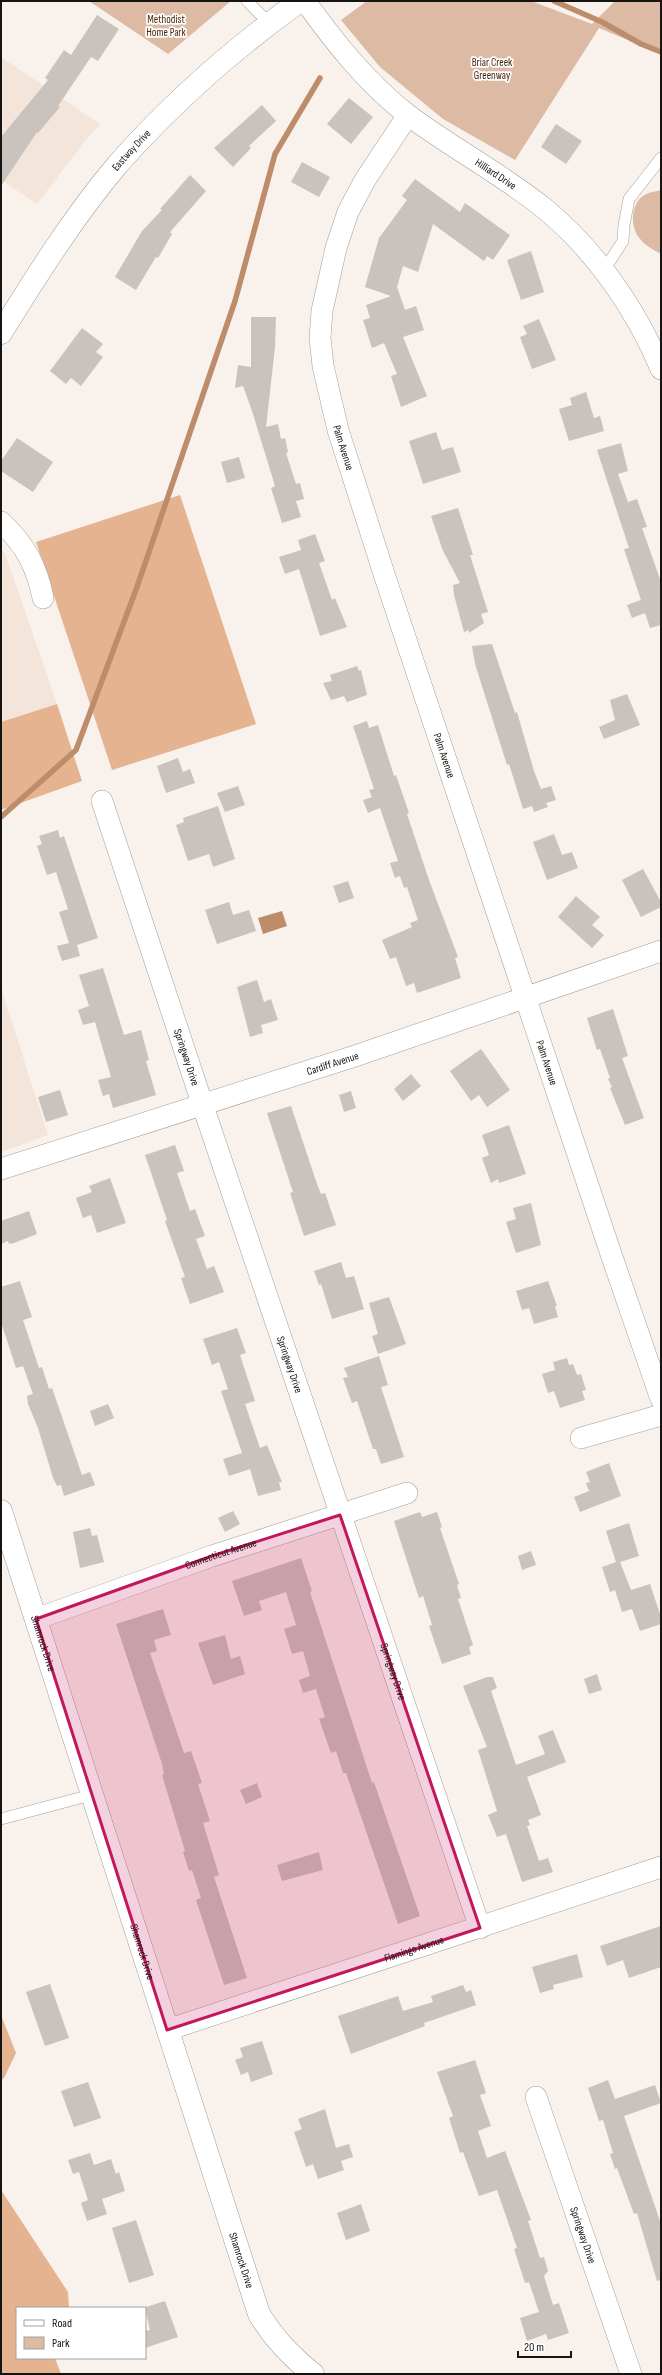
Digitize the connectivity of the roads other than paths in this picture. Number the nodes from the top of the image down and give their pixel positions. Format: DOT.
graph roads {
  1 [pos="247,1"];
  2 [pos="300,1"];
  3 [pos="305,1"];
  4 [pos="269,23"];
  5 [pos="408,115"];
  6 [pos="661,158"];
  7 [pos="601,268"];
  8 [pos="1,333"];
  9 [pos="661,369"];
  10 [pos="1,522"];
  11 [pos="43,598"];
  12 [pos="102,801"];
  13 [pos="661,951"];
  14 [pos="525,998"];
  15 [pos="202,1106"];
  16 [pos="1,1169"];
  17 [pos="661,1399"];
  18 [pos="661,1415"];
  19 [pos="581,1438"];
  20 [pos="407,1493"];
  21 [pos="1,1511"];
  22 [pos="340,1515"];
  23 [pos="36,1619"];
  24 [pos="91,1795"];
  25 [pos="1,1819"];
  26 [pos="661,1867"];
  27 [pos="480,1928"];
  28 [pos="167,2030"];
  29 [pos="536,2097"];
  30 [pos="313,2374"];
  31 [pos="631,2374"];
  1 -- 4 [label="lane"];
  2 -- 4 [label="street, Eastway Drive"];
  3 -- 5 [label="street, Hilliard Drive"];
  4 -- 8 [label="street, Eastway Drive"];
  5 -- 7 [label="street, Hilliard Drive"];
  5 -- 14 [label="street, Palm Avenue"];
  6 -- 7 [label="lane"];
  7 -- 9 [label="street, Hilliard Drive"];
  10 -- 11 [label="street"];
  12 -- 15 [label="street, Springway Drive"];
  13 -- 14 [label="street, Cardiff Avenue"];
  14 -- 15 [label="street, Cardiff Avenue"];
  14 -- 17 [label="street, Palm Avenue"];
  15 -- 16 [label="street, Cardiff Avenue"];
  15 -- 22 [label="street, Springway Drive"];
  18 -- 19 [label="street"];
  20 -- 22 [label="street, Connecticut Avenue"];
  21 -- 23 [label="street, Shamrock Drive"];
  22 -- 23 [label="street, Connecticut Avenue"];
  22 -- 27 [label="street, Springway Drive"];
  23 -- 24 [label="street, Shamrock Drive"];
  24 -- 25 [label="lane"];
  24 -- 28 [label="street, Shamrock Drive"];
  26 -- 27 [label="street, Flamingo Avenue"];
  27 -- 28 [label="street, Flamingo Avenue"];
  28 -- 30 [label="street, Shamrock Drive"];
  29 -- 31 [label="street, Springway Drive"];
}
